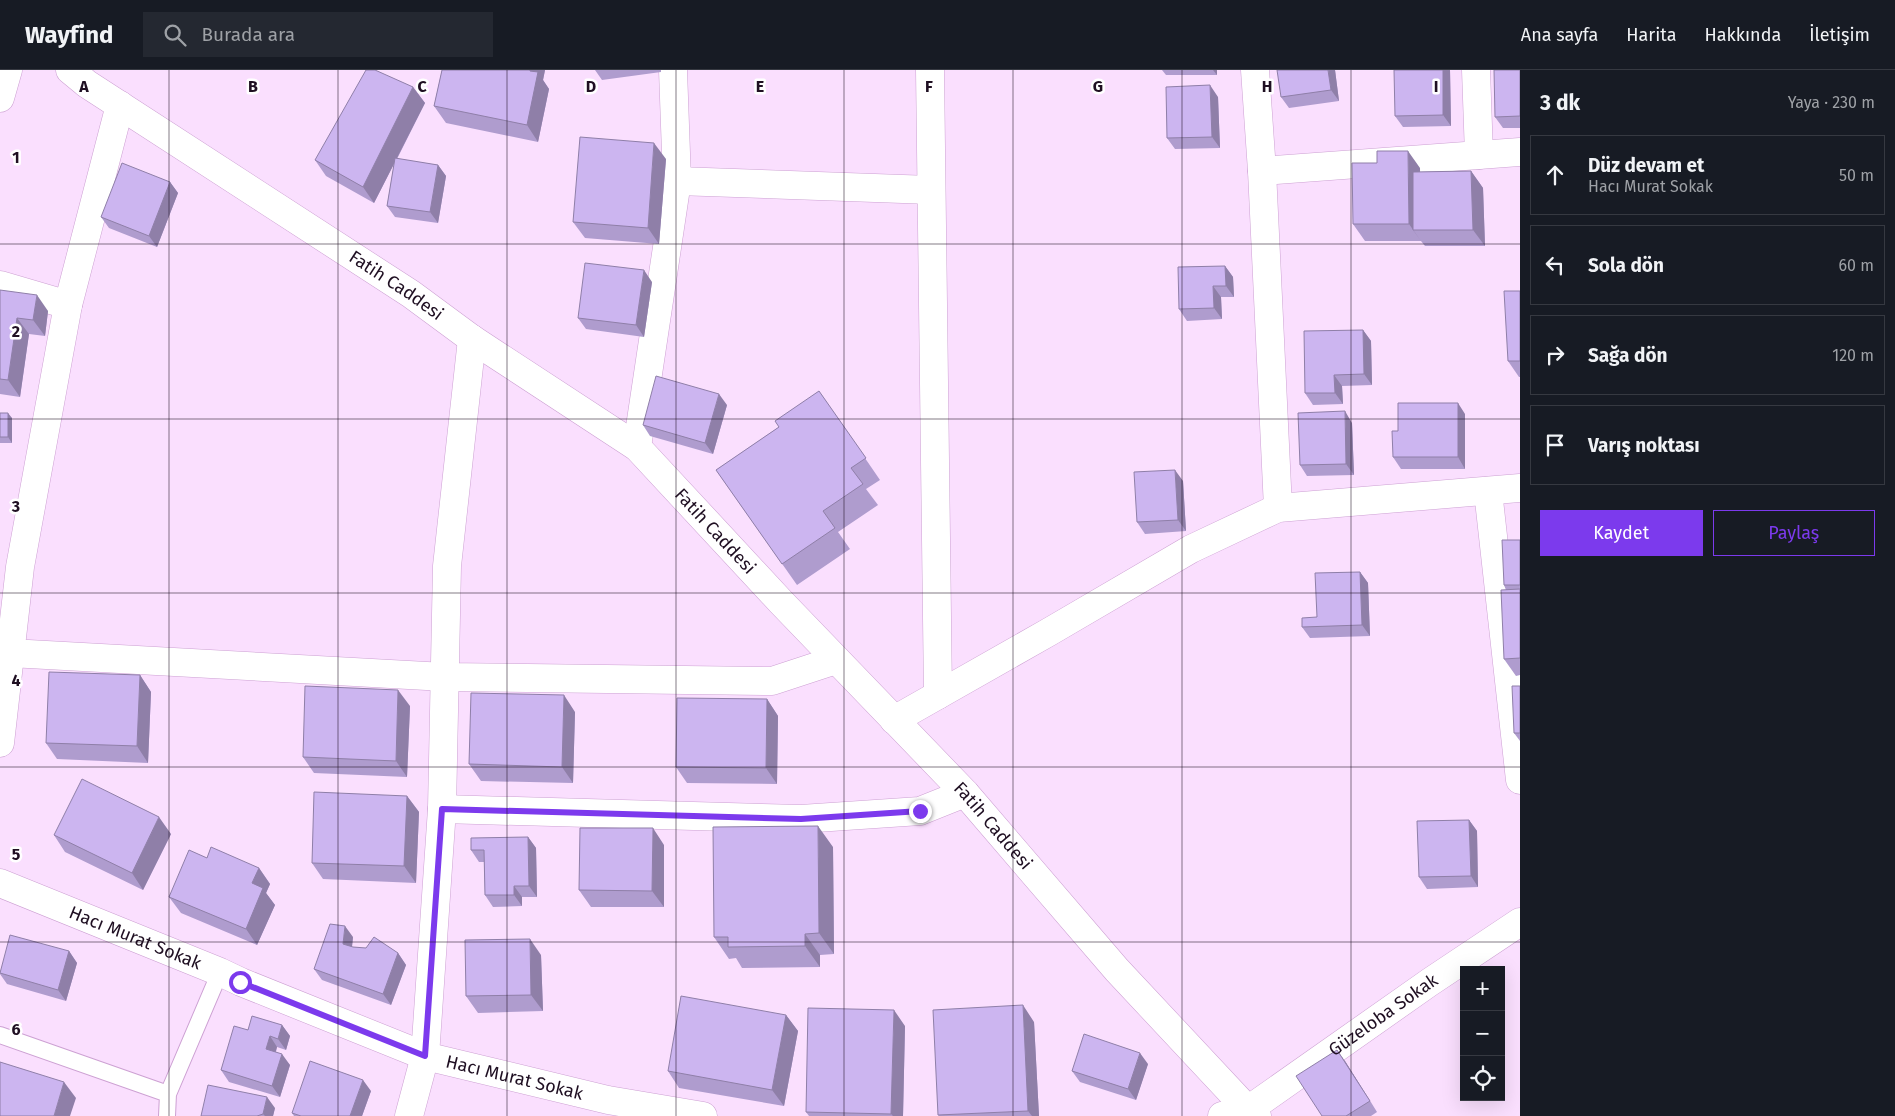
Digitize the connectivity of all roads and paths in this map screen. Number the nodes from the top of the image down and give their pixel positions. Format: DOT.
graph roads {
  1 [pos="8,70"];
  2 [pos="70,70"];
  3 [pos="673,70"];
  4 [pos="930,70"];
  5 [pos="1255,70"];
  6 [pos="1476,70"];
  7 [pos="0,98"];
  8 [pos="120,105"];
  9 [pos="1520,152"];
  10 [pos="1479,155"];
  11 [pos="1262,170"];
  12 [pos="677,181"];
  13 [pos="931,190"];
  14 [pos="0,285"];
  15 [pos="68,305"];
  16 [pos="472,339"];
  17 [pos="638,446"];
  18 [pos="1520,488"];
  19 [pos="1488,491"];
  20 [pos="1278,508"];
  21 [pos="10,567"];
  22 [pos="10,653"];
  23 [pos="836,660"];
  24 [pos="445,677"];
  25 [pos="938,695"];
  26 [pos="894,720"];
  27 [pos="0,743"];
  28 [pos="1520,780"];
  29 [pos="965,793"];
  30 [pos="442,809"];
  31 [pos="0,883"];
  32 [pos="1520,922"];
  33 [pos="220,972"];
  34 [pos="0,1035"];
  35 [pos="425,1056"];
  36 [pos="168,1094"];
  37 [pos="1253,1113"];
  38 [pos="167,1116"];
  39 [pos="409,1116"];
  40 [pos="703,1116"];
  41 [pos="1222,1116"];
  1 -- 7 [label="street"];
  2 -- 8 [label="street, Fatih Caddesi"];
  3 -- 12 [label="street"];
  4 -- 13 [label="street"];
  5 -- 11 [label="street"];
  6 -- 10 [label="street"];
  8 -- 15 [label="street"];
  8 -- 16 [label="street, Fatih Caddesi"];
  9 -- 10 [label="street"];
  10 -- 11 [label="street"];
  11 -- 20 [label="street"];
  12 -- 13 [label="street"];
  12 -- 17 [label="street"];
  13 -- 25 [label="street"];
  14 -- 15 [label="street"];
  15 -- 21 [label="street"];
  16 -- 17 [label="street, Fatih Caddesi"];
  16 -- 24 [label="street"];
  17 -- 23 [label="street, Fatih Caddesi"];
  18 -- 19 [label="street"];
  19 -- 20 [label="street"];
  19 -- 28 [label="street"];
  20 -- 25 [label="street"];
  21 -- 22 [label="street"];
  22 -- 24 [label="street"];
  22 -- 27 [label="street"];
  23 -- 24 [label="street"];
  23 -- 26 [label="street, Fatih Caddesi"];
  24 -- 30 [label="street"];
  25 -- 26 [label="street"];
  26 -- 29 [label="street, Fatih Caddesi"];
  29 -- 30 [label="street"];
  29 -- 37 [label="street, Fatih Caddesi"];
  30 -- 35 [label="street"];
  31 -- 33 [label="street, Hacı Murat Sokak"];
  32 -- 37 [label="street, Güzeloba Sokak"];
  33 -- 35 [label="street, Hacı Murat Sokak"];
  33 -- 36 [label="lane"];
  34 -- 36 [label="lane"];
  35 -- 39 [label="street"];
  35 -- 40 [label="street, Hacı Murat Sokak"];
  36 -- 38 [label="lane"];
  37 -- 41 [label="street"];
}
